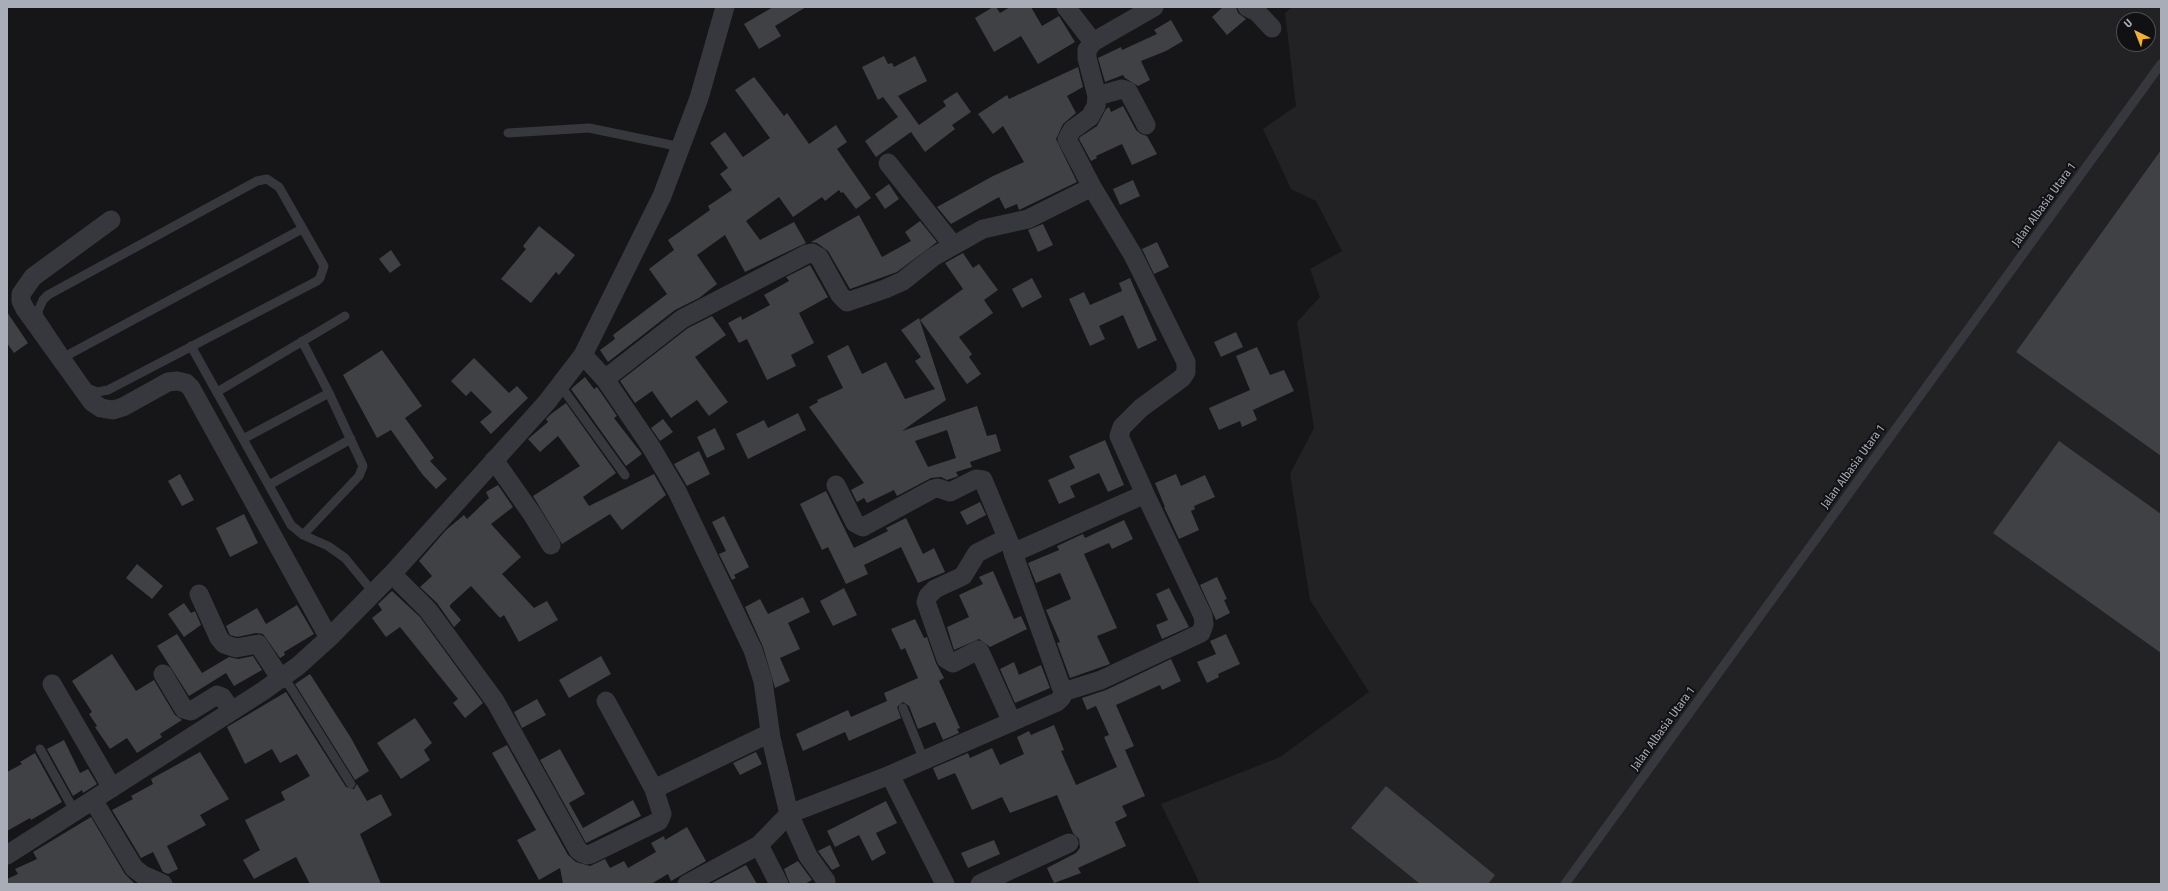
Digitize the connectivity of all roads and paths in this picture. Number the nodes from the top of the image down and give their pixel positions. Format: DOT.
graph roads {
  1 [pos="724,7"];
  2 [pos="1066,7"];
  3 [pos="1154,7"];
  4 [pos="1247,7"];
  5 [pos="1272,28"];
  6 [pos="1093,42"];
  7 [pos="2161,64"];
  8 [pos="1097,96"];
  9 [pos="1146,125"];
  10 [pos="508,133"];
  11 [pos="681,147"];
  12 [pos="888,163"];
  13 [pos="1092,187"];
  14 [pos="111,220"];
  15 [pos="302,230"];
  16 [pos="953,245"];
  17 [pos="345,316"];
  18 [pos="302,341"];
  19 [pos="191,346"];
  20 [pos="583,354"];
  21 [pos="66,356"];
  22 [pos="605,379"];
  23 [pos="560,385"];
  24 [pos="217,392"];
  25 [pos="329,393"];
  26 [pos="243,439"];
  27 [pos="351,439"];
  28 [pos="494,460"];
  29 [pos="625,475"];
  30 [pos="269,485"];
  31 [pos="836,485"];
  32 [pos="1145,494"];
  33 [pos="303,535"];
  34 [pos="550,545"];
  35 [pos="1010,545"];
  36 [pos="392,574"];
  37 [pos="373,592"];
  38 [pos="199,594"];
  39 [pos="330,638"];
  40 [pos="162,674"];
  41 [pos="282,678"];
  42 [pos="52,684"];
  43 [pos="1063,692"];
  44 [pos="606,701"];
  45 [pos="903,708"];
  46 [pos="232,711"];
  47 [pos="1012,722"];
  48 [pos="770,733"];
  49 [pos="40,748"];
  50 [pos="924,760"];
  51 [pos="890,775"];
  52 [pos="351,784"];
  53 [pos="112,788"];
  54 [pos="654,789"];
  55 [pos="93,800"];
  56 [pos="75,812"];
  57 [pos="789,814"];
  58 [pos="1069,843"];
  59 [pos="759,845"];
  60 [pos="7,855"];
  61 [pos="826,881"];
  62 [pos="163,884"];
  63 [pos="687,884"];
  64 [pos="779,884"];
  65 [pos="945,884"];
  66 [pos="980,884"];
  67 [pos="1565,884"];
  1 -- 11 [label="street"];
  2 -- 6 [label="street"];
  3 -- 6 [label="street"];
  4 -- 5 [label="street"];
  6 -- 8 [label="street"];
  7 -- 67 [label="lane, Jalan Albasia Utara 1"];
  8 -- 9 [label="street"];
  8 -- 13 [label="street"];
  10 -- 11 [label="lane"];
  11 -- 20 [label="street"];
  12 -- 16 [label="street"];
  13 -- 16 [label="street"];
  13 -- 32 [label="street"];
  14 -- 39 [label="street"];
  15 -- 19 [label="lane"];
  15 -- 21 [label="lane"];
  15 -- 21 [label="lane"];
  16 -- 22 [label="street"];
  17 -- 18 [label="lane"];
  18 -- 24 [label="lane"];
  18 -- 25 [label="lane"];
  19 -- 21 [label="lane"];
  19 -- 24 [label="lane"];
  20 -- 22 [label="street"];
  20 -- 23 [label="street"];
  22 -- 48 [label="street"];
  23 -- 28 [label="street"];
  23 -- 29 [label="lane"];
  24 -- 26 [label="lane"];
  25 -- 26 [label="lane"];
  25 -- 27 [label="lane"];
  26 -- 30 [label="lane"];
  27 -- 30 [label="lane"];
  27 -- 33 [label="lane"];
  28 -- 34 [label="street"];
  28 -- 36 [label="street"];
  30 -- 33 [label="lane"];
  31 -- 35 [label="street"];
  32 -- 35 [label="street"];
  32 -- 43 [label="street"];
  33 -- 37 [label="lane"];
  35 -- 43 [label="street"];
  35 -- 47 [label="street"];
  36 -- 37 [label="street"];
  36 -- 54 [label="street"];
  37 -- 39 [label="street"];
  38 -- 41 [label="street"];
  39 -- 41 [label="street"];
  40 -- 46 [label="street"];
  41 -- 46 [label="street"];
  41 -- 52 [label="lane"];
  42 -- 53 [label="street"];
  43 -- 47 [label="street"];
  44 -- 54 [label="street"];
  45 -- 50 [label="lane"];
  46 -- 53 [label="street"];
  47 -- 50 [label="street"];
  48 -- 54 [label="street"];
  48 -- 57 [label="street"];
  49 -- 56 [label="lane"];
  50 -- 51 [label="street"];
  51 -- 57 [label="street"];
  51 -- 65 [label="street"];
  53 -- 55 [label="street"];
  55 -- 56 [label="street"];
  55 -- 62 [label="street"];
  56 -- 60 [label="street"];
  57 -- 59 [label="street"];
  57 -- 61 [label="street"];
  58 -- 66 [label="street"];
  59 -- 63 [label="street"];
  59 -- 64 [label="street"];
}
